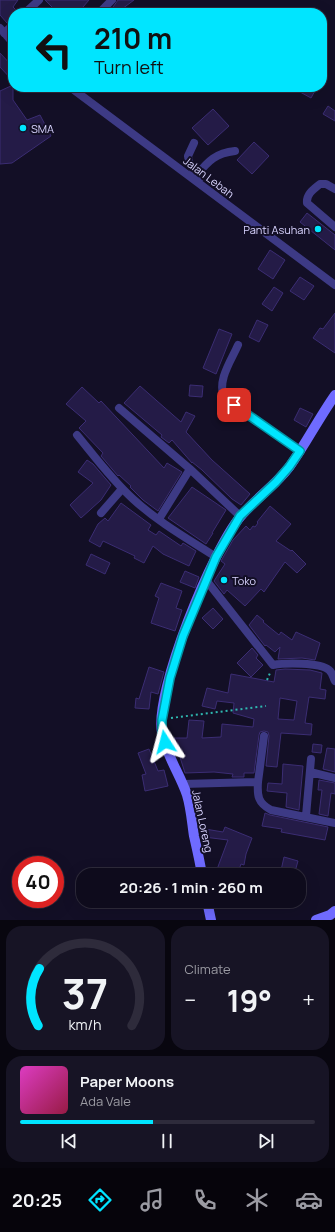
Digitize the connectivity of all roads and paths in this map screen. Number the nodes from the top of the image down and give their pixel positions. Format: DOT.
graph roads {
  1 [pos="39,0"];
  2 [pos="112,0"];
  3 [pos="30,8"];
  4 [pos="104,8"];
  5 [pos="77,92"];
  6 [pos="194,143"];
  7 [pos="235,152"];
  8 [pos="198,179"];
  9 [pos="335,189"];
  10 [pos="335,227"];
  11 [pos="335,285"];
  12 [pos="238,345"];
  13 [pos="335,394"];
  14 [pos="119,408"];
  15 [pos="77,435"];
  16 [pos="300,451"];
  17 [pos="190,469"];
  18 [pos="122,488"];
  19 [pos="100,513"];
  20 [pos="240,516"];
  21 [pos="159,519"];
  22 [pos="216,557"];
  23 [pos="206,580"];
  24 [pos="335,681"];
  25 [pos="266,706"];
  26 [pos="162,720"];
  27 [pos="264,736"];
  28 [pos="311,759"];
  29 [pos="310,772"];
  30 [pos="335,778"];
  31 [pos="258,782"];
  32 [pos="183,784"];
  33 [pos="306,816"];
  34 [pos="335,823"];
  35 [pos="201,868"];
  36 [pos="208,908"];
  37 [pos="335,911"];
  38 [pos="211,920"];
  39 [pos="316,920"];
  1 -- 3 [label="street"];
  2 -- 4 [label="street"];
  5 -- 8 [label="street, Jalan Lebah"];
  6 -- 8 [label="street"];
  7 -- 8 [label="street"];
  8 -- 11 [label="street, Jalan Lebah"];
  9 -- 10 [label="street"];
  12 -- 16 [label="street"];
  13 -- 16 [label="street, Jalan Loreng"];
  14 -- 17 [label="street"];
  15 -- 18 [label="street"];
  16 -- 20 [label="street, Jalan Loreng"];
  17 -- 20 [label="street"];
  17 -- 21 [label="street"];
  18 -- 19 [label="street"];
  18 -- 21 [label="street"];
  20 -- 22 [label="street, Jalan Loreng"];
  21 -- 22 [label="street"];
  22 -- 23 [label="street, Jalan Loreng"];
  23 -- 24 [label="street"];
  23 -- 26 [label="street, Jalan Loreng"];
  25 -- 26 [label="path"];
  26 -- 32 [label="street, Jalan Loreng"];
  27 -- 31 [label="street"];
  28 -- 29 [label="street"];
  29 -- 30 [label="street"];
  29 -- 33 [label="street"];
  31 -- 32 [label="street"];
  31 -- 33 [label="street"];
  32 -- 35 [label="street, Jalan Loreng"];
  33 -- 34 [label="street"];
  36 -- 38 [label="street"];
  37 -- 39 [label="street"];
}
